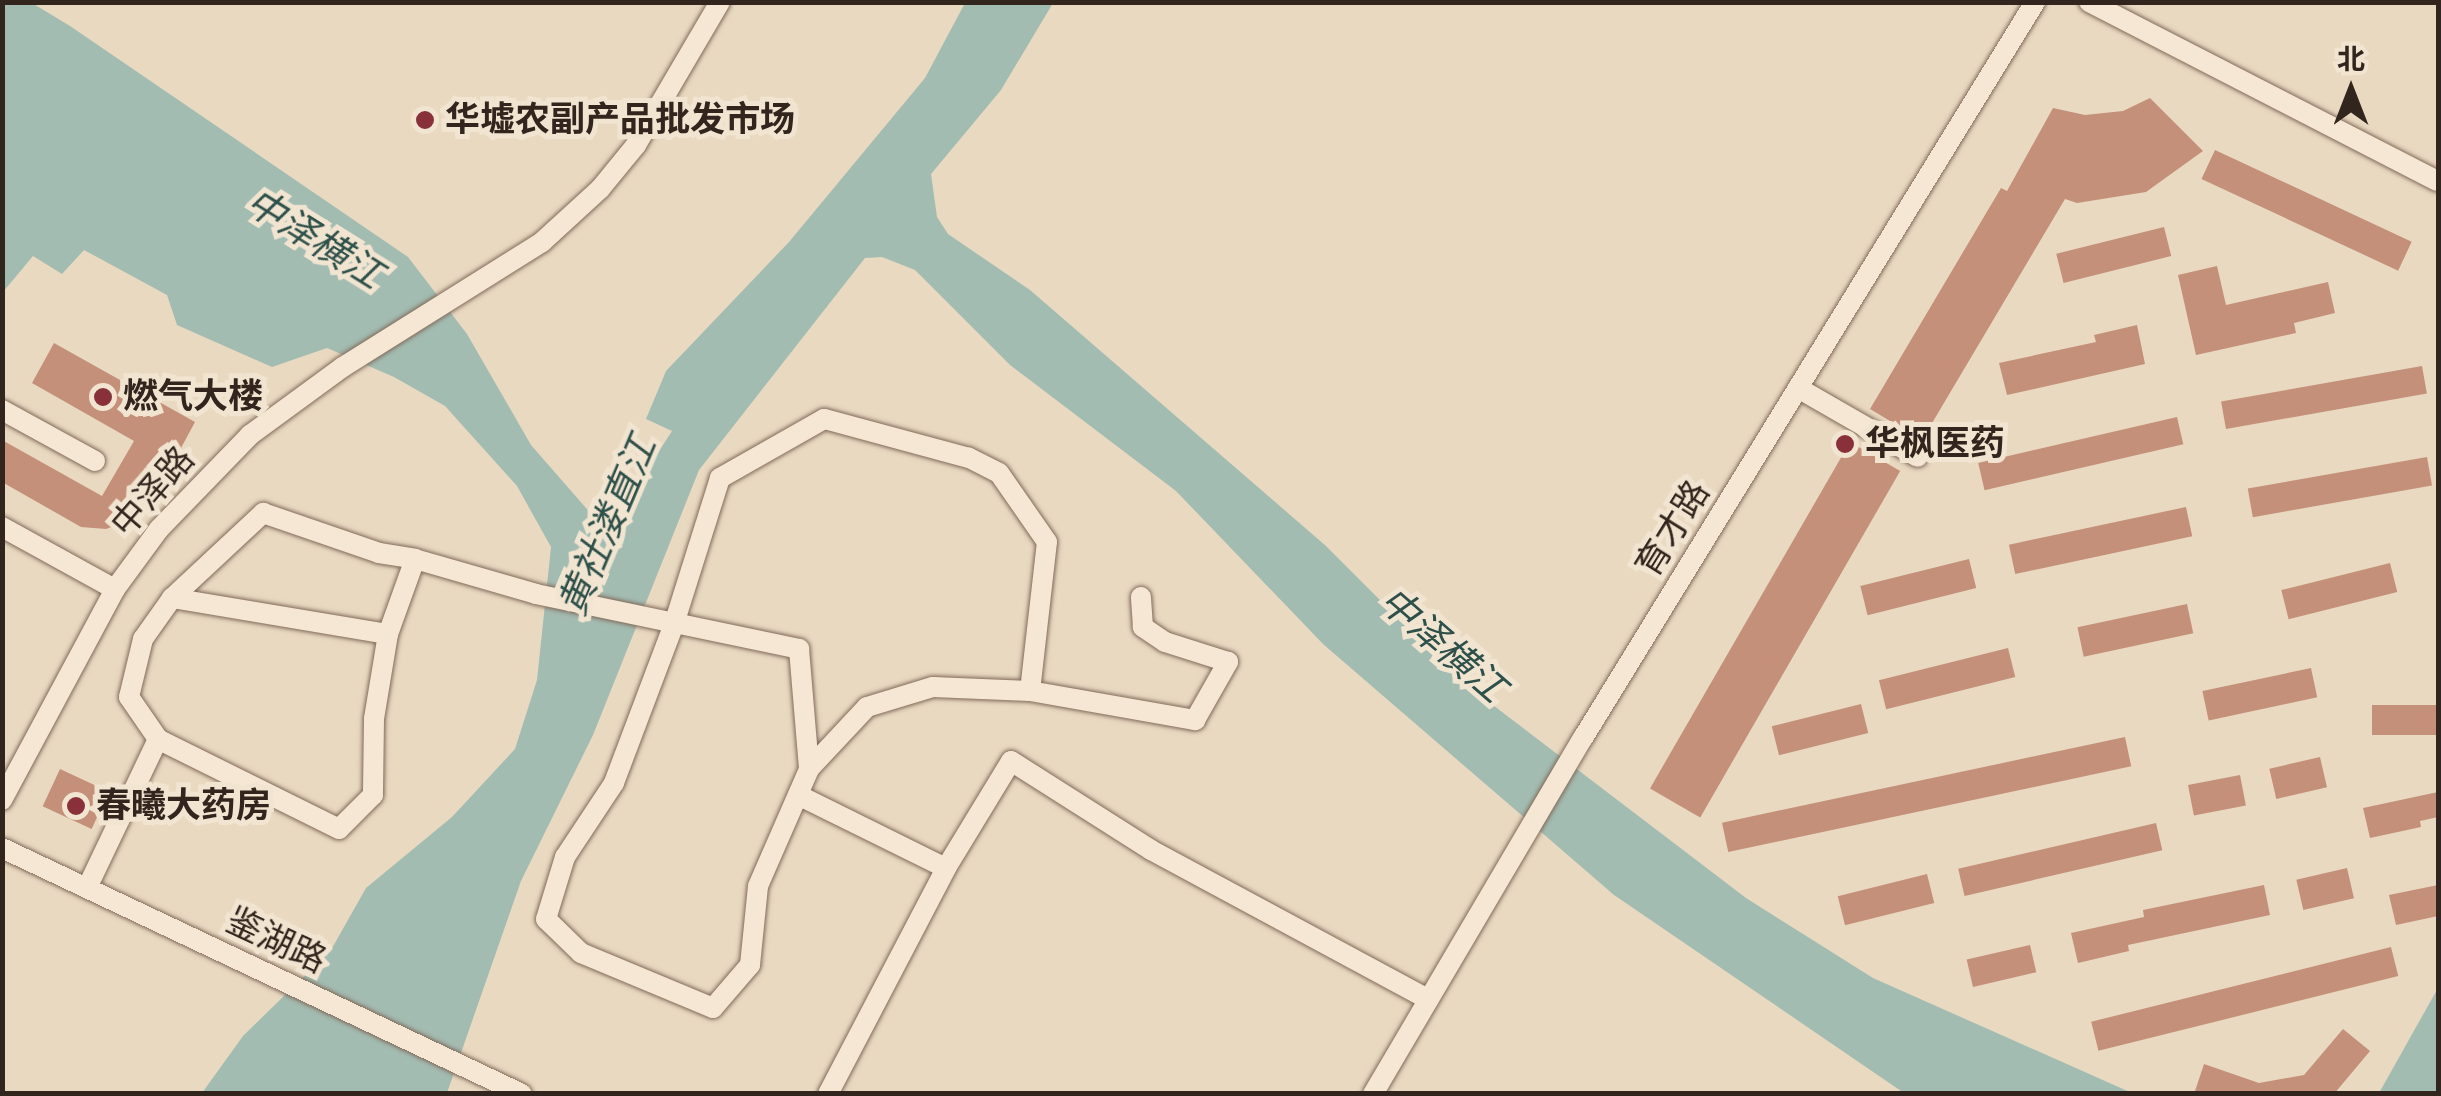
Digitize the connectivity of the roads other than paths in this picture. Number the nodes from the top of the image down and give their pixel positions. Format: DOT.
graph roads {
  1 [pos="720,2"];
  2 [pos="2034,2"];
  3 [pos="2089,2"];
  4 [pos="2438,181"];
  5 [pos="1798,388"];
  6 [pos="2,410"];
  7 [pos="1918,457"];
  8 [pos="95,461"];
  9 [pos="2,527"];
  10 [pos="415,560"];
  11 [pos="115,589"];
  12 [pos="1141,597"];
  13 [pos="172,598"];
  14 [pos="674,624"];
  15 [pos="388,634"];
  16 [pos="1030,691"];
  17 [pos="158,740"];
  18 [pos="808,769"];
  19 [pos="798,795"];
  20 [pos="2,800"];
  21 [pos="2,848"];
  22 [pos="946,868"];
  23 [pos="87,888"];
  24 [pos="1428,999"];
  25 [pos="522,1094"];
  26 [pos="828,1094"];
  27 [pos="1373,1094"];
  1 -- 11 [label="street, 中泽路"];
  2 -- 5 [label="street, 育才路"];
  3 -- 4 [label="street"];
  5 -- 7 [label="street"];
  5 -- 24 [label="street, 育才路"];
  6 -- 8 [label="street"];
  9 -- 11 [label="street"];
  10 -- 13 [label="street"];
  10 -- 14 [label="street"];
  10 -- 15 [label="street"];
  11 -- 20 [label="street, 中泽路"];
  12 -- 16 [label="street"];
  13 -- 15 [label="street"];
  13 -- 17 [label="street"];
  14 -- 16 [label="street"];
  14 -- 18 [label="street"];
  14 -- 19 [label="street"];
  15 -- 17 [label="street"];
  16 -- 18 [label="street"];
  17 -- 23 [label="street"];
  18 -- 19 [label="street"];
  19 -- 22 [label="street"];
  21 -- 23 [label="street, 鉴湖路"];
  22 -- 24 [label="street"];
  22 -- 26 [label="street"];
  23 -- 25 [label="street, 鉴湖路"];
  24 -- 27 [label="street, 育才路"];
}
